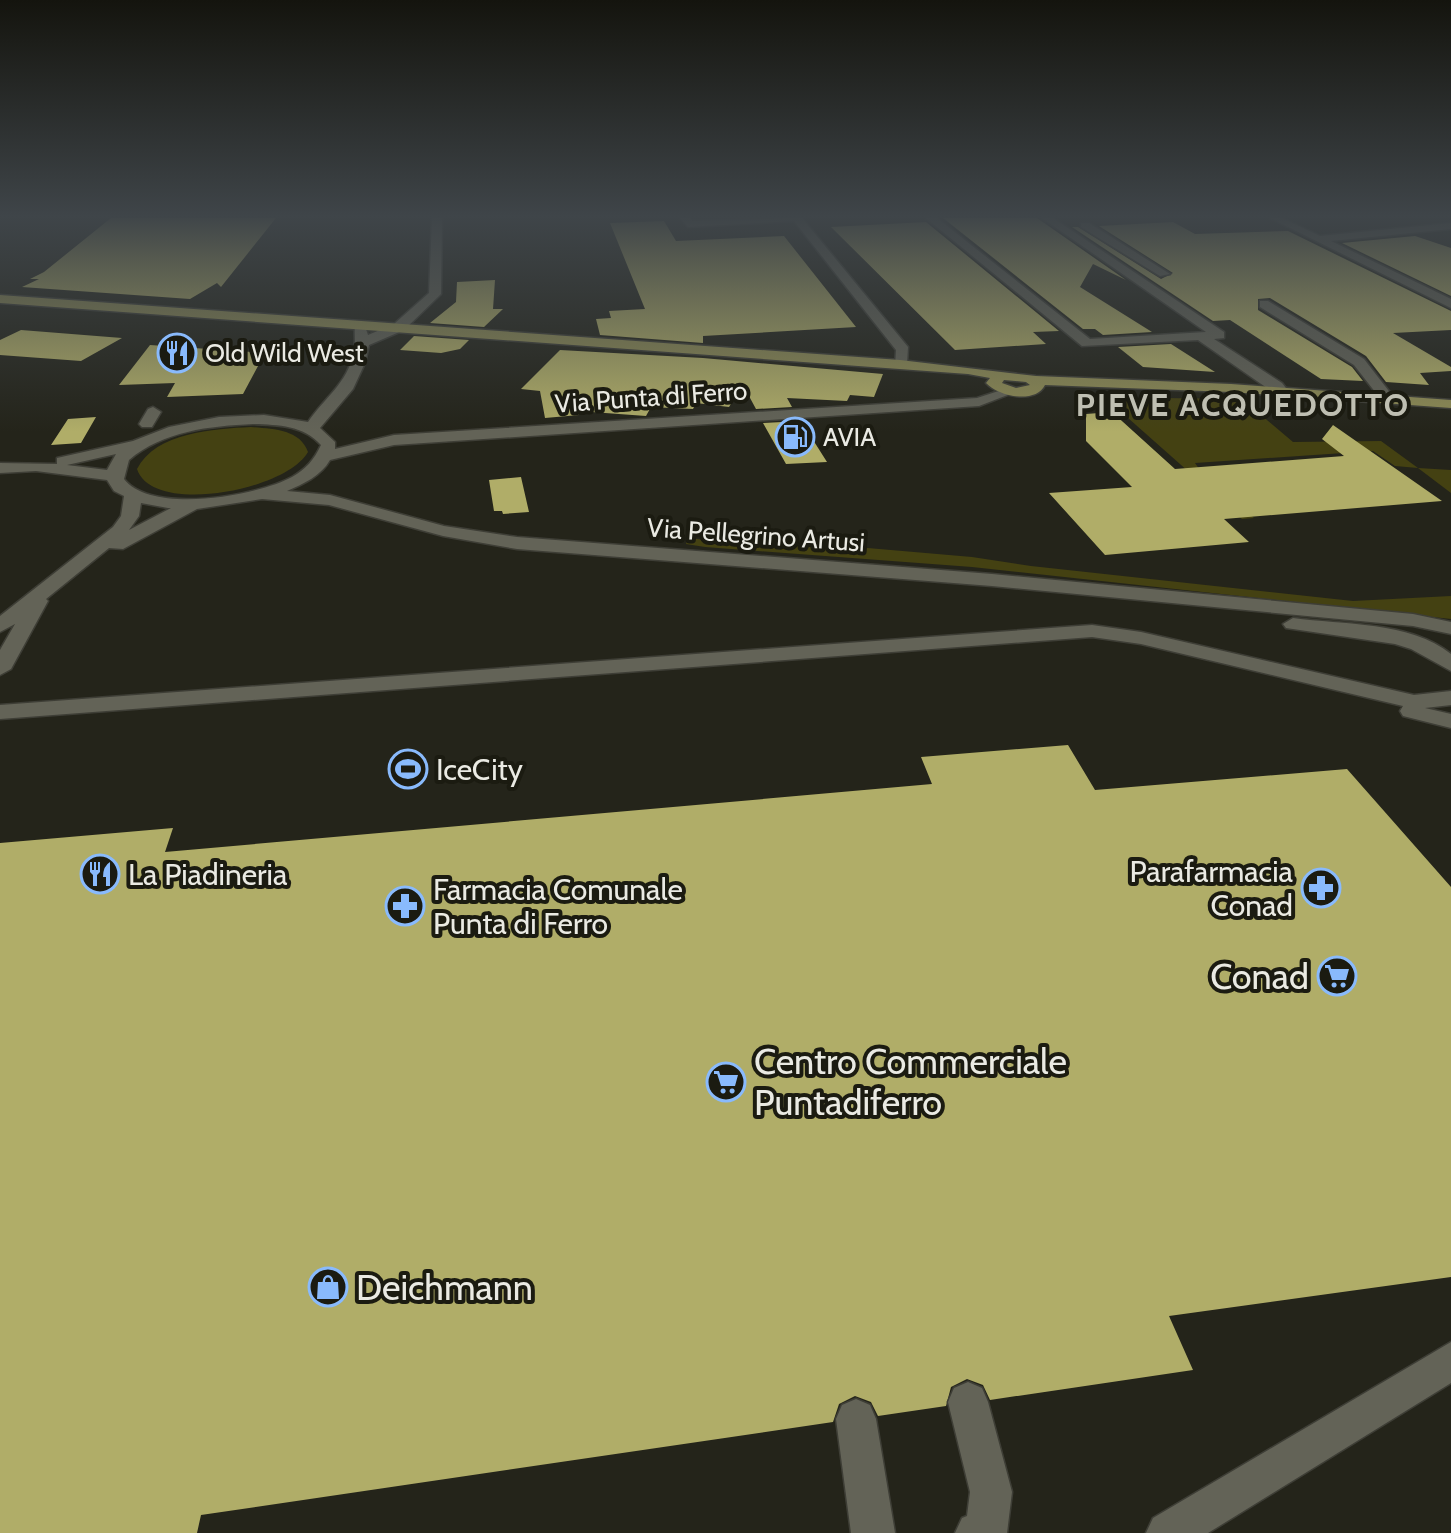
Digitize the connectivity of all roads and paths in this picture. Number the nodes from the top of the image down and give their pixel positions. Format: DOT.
graph roads {
  1 [pos="435,290"];
  2 [pos="854,290"];
  3 [pos="1020,290"];
  4 [pos="1152,290"];
  5 [pos="1421,290"];
  6 [pos="0,299"];
  7 [pos="1264,304"];
  8 [pos="1451,304"];
  9 [pos="358,324"];
  10 [pos="399,327"];
  11 [pos="1200,336"];
  12 [pos="364,342"];
  13 [pos="1087,343"];
  14 [pos="1103,357"];
  15 [pos="900,364"];
  16 [pos="1001,384"];
  17 [pos="1282,392"];
  18 [pos="1388,399"];
  19 [pos="330,404"];
  20 [pos="1451,404"];
  21 [pos="270,420"];
  22 [pos="149,426"];
  23 [pos="317,432"];
  24 [pos="394,440"];
  25 [pos="328,456"];
  26 [pos="36,466"];
  27 [pos="0,468"];
  28 [pos="315,470"];
  29 [pos="114,476"];
  30 [pos="261,494"];
  31 [pos="133,495"];
  32 [pos="198,503"];
  33 [pos="403,519"];
  34 [pos="59,580"];
  35 [pos="1106,592"];
  36 [pos="42,594"];
  37 [pos="1228,609"];
  38 [pos="0,626"];
  39 [pos="1451,628"];
  40 [pos="1451,641"];
  41 [pos="1189,650"];
  42 [pos="1451,665"];
  43 [pos="0,669"];
  44 [pos="1451,698"];
  45 [pos="0,712"];
  46 [pos="1451,721"];
  47 [pos="1451,1361"];
  48 [pos="968,1402"];
  49 [pos="856,1419"];
  50 [pos="873,1533"];
  51 [pos="977,1533"];
  52 [pos="1168,1533"];
  1 -- 10 [label="street"];
  2 -- 15 [label="street"];
  3 -- 13 [label="street"];
  4 -- 11 [label="street"];
  5 -- 8 [label="street"];
  6 -- 9 [label="main road"];
  7 -- 18 [label="street"];
  9 -- 10 [label="main road"];
  9 -- 12 [label="street"];
  10 -- 12 [label="street"];
  10 -- 15 [label="main road"];
  11 -- 13 [label="street"];
  11 -- 17 [label="street"];
  12 -- 19 [label="street"];
  13 -- 14 [label="street"];
  15 -- 16 [label="main road"];
  16 -- 17 [label="main road"];
  16 -- 24 [label="street, Via Punta di Ferro"];
  17 -- 18 [label="main road"];
  18 -- 20 [label="main road"];
  19 -- 21 [label="street"];
  19 -- 23 [label="street"];
  21 -- 22 [label="street"];
  21 -- 23 [label="street"];
  22 -- 26 [label="street"];
  22 -- 29 [label="street"];
  23 -- 24 [label="street"];
  23 -- 25 [label="street"];
  24 -- 25 [label="street, Via Punta di Ferro"];
  25 -- 28 [label="street"];
  26 -- 27 [label="street"];
  26 -- 29 [label="street"];
  28 -- 30 [label="street"];
  28 -- 33 [label="street"];
  29 -- 31 [label="street"];
  30 -- 32 [label="street"];
  30 -- 33 [label="street"];
  31 -- 32 [label="street"];
  31 -- 34 [label="street"];
  32 -- 34 [label="street"];
  33 -- 35 [label="street, Via Pellegrino Artusi"];
  34 -- 36 [label="street"];
  35 -- 37 [label="street"];
  35 -- 39 [label="street"];
  36 -- 38 [label="street"];
  36 -- 43 [label="street"];
  37 -- 40 [label="street"];
  37 -- 42 [label="street"];
  41 -- 44 [label="street"];
  41 -- 45 [label="street"];
  41 -- 46 [label="street"];
  47 -- 52 [label="street"];
  48 -- 51 [label="street"];
  49 -- 50 [label="street"];
}
